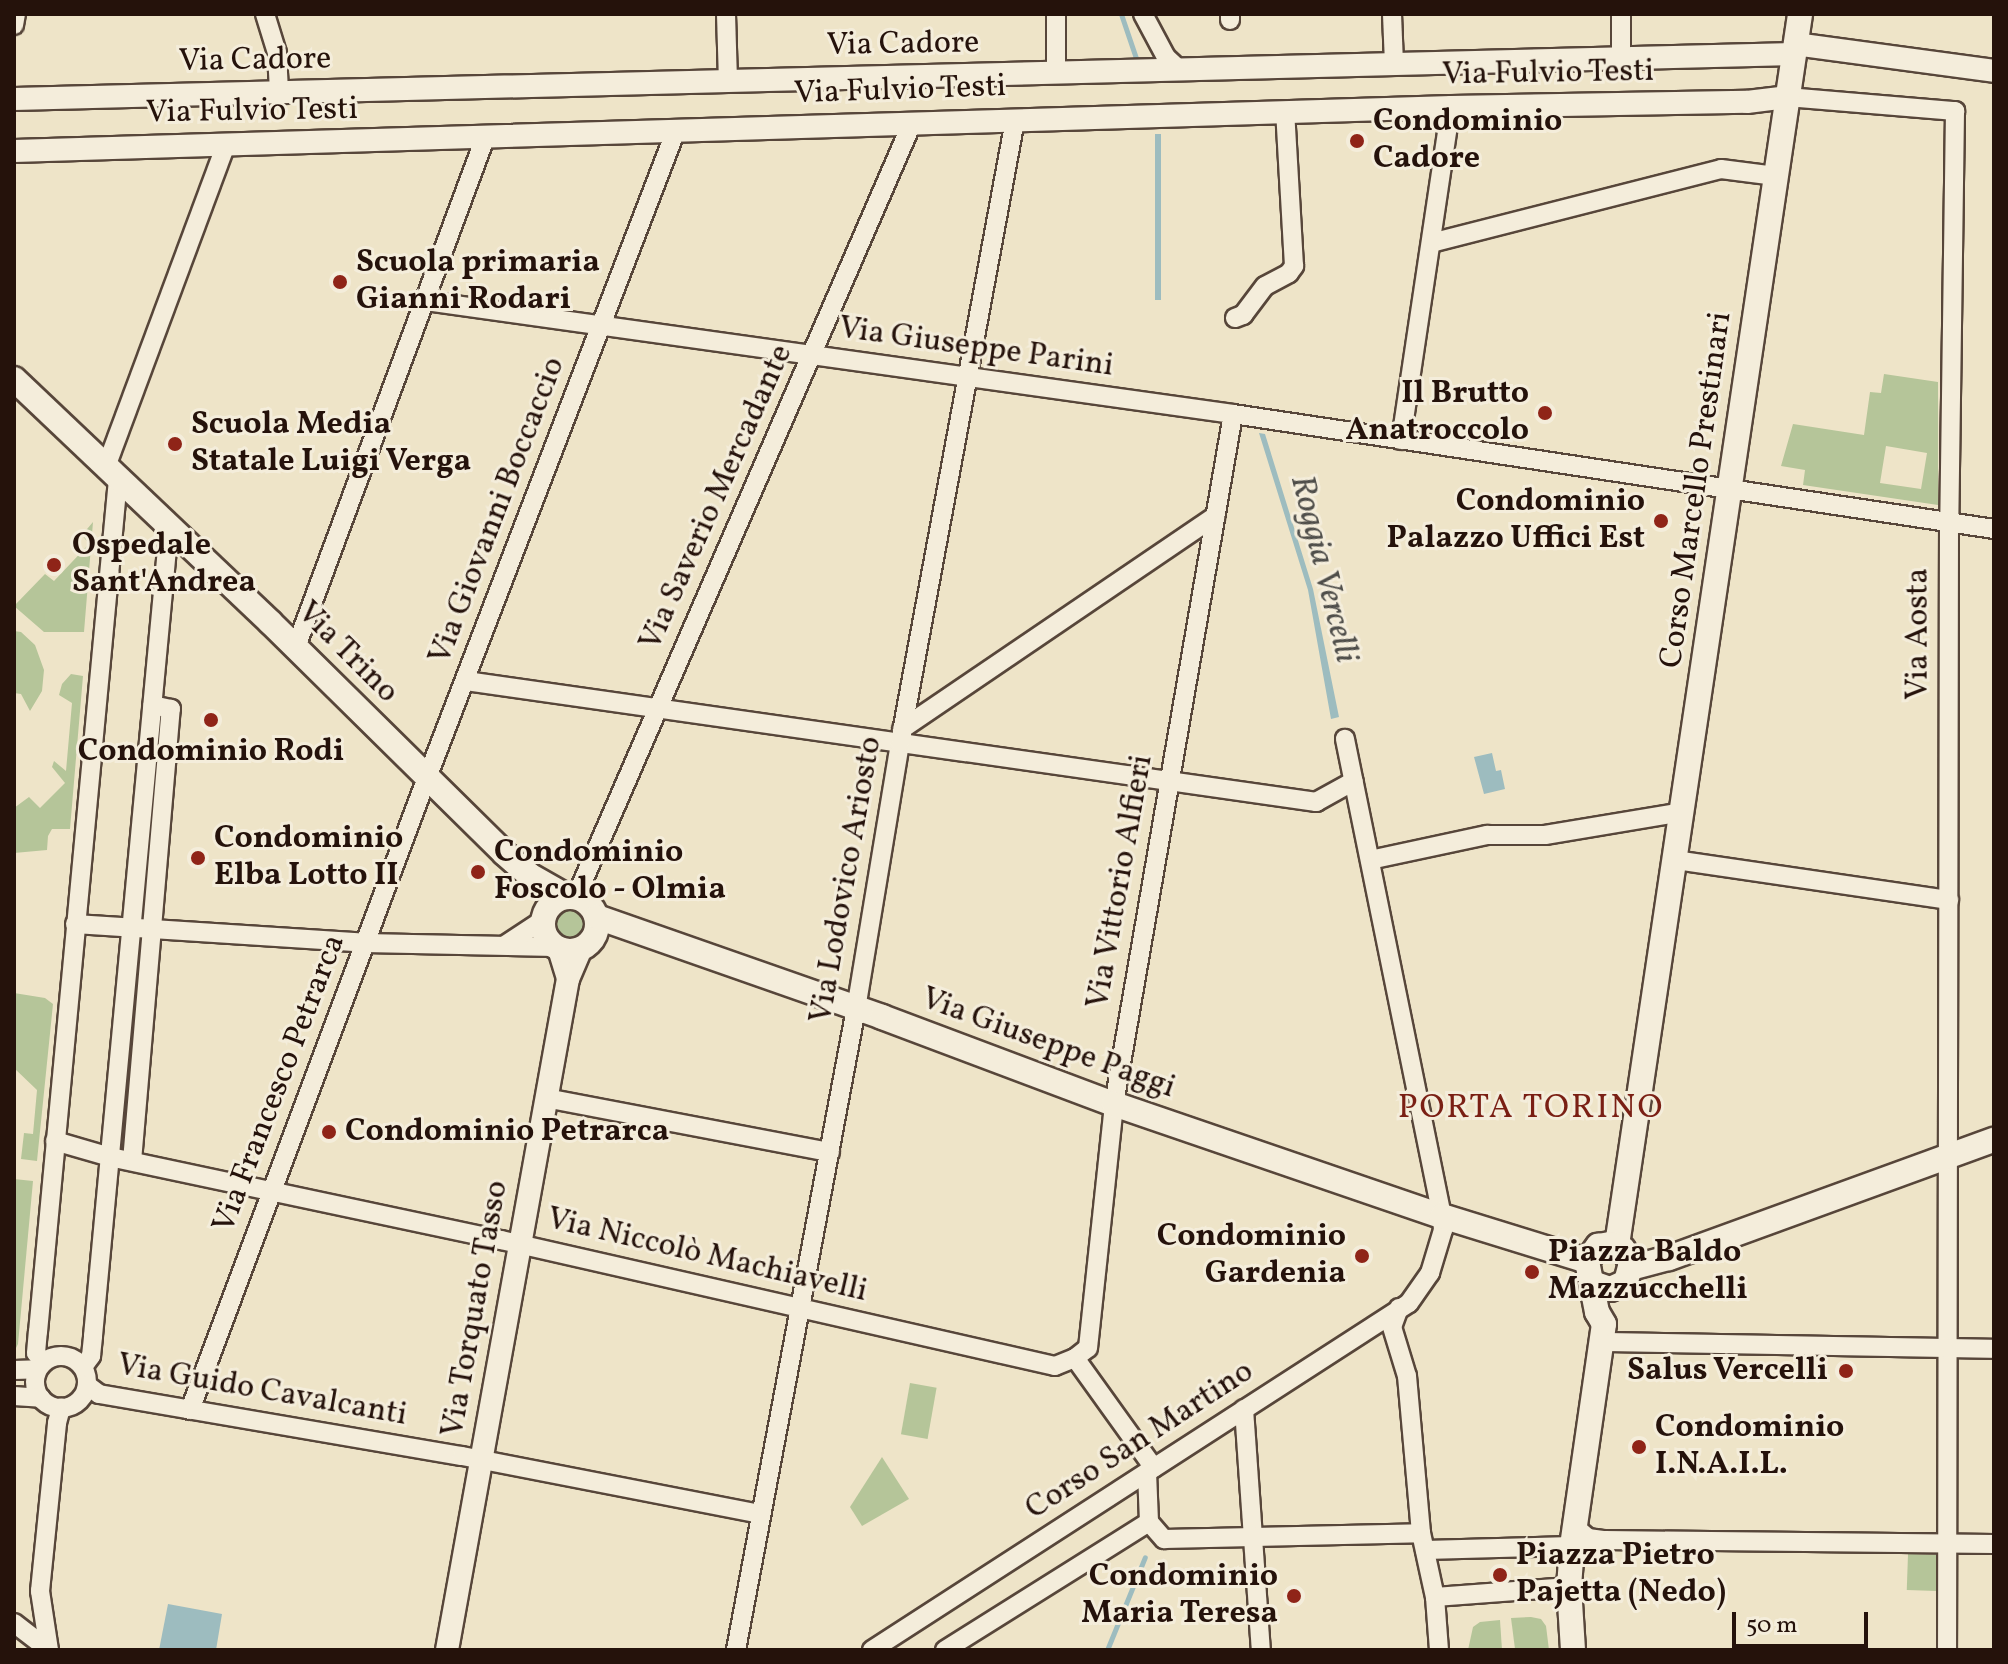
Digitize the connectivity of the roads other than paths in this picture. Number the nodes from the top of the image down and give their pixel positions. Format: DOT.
graph roads {
  1 [pos="16,14"];
  2 [pos="265,14"];
  3 [pos="726,14"];
  4 [pos="1056,14"];
  5 [pos="1143,14"];
  6 [pos="1392,14"];
  7 [pos="1621,14"];
  8 [pos="1800,14"];
  9 [pos="14,25"];
  10 [pos="1794,49"];
  11 [pos="1621,58"];
  12 [pos="1394,64"];
  13 [pos="1180,70"];
  14 [pos="1994,71"];
  15 [pos="1056,73"];
  16 [pos="728,81"];
  17 [pos="279,92"];
  18 [pos="1787,97"];
  19 [pos="14,99"];
  20 [pos="1451,107"];
  21 [pos="1285,112"];
  22 [pos="1015,120"];
  23 [pos="912,123"];
  24 [pos="676,130"];
  25 [pos="485,138"];
  26 [pos="226,145"];
  27 [pos="14,151"];
  28 [pos="1776,176"];
  29 [pos="1431,243"];
  30 [pos="426,301"];
  31 [pos="1235,318"];
  32 [pos="601,326"];
  33 [pos="813,355"];
  34 [pos="968,377"];
  35 [pos="14,379"];
  36 [pos="1233,414"];
  37 [pos="1401,440"];
  38 [pos="112,473"];
  39 [pos="1729,491"];
  40 [pos="1215,516"];
  41 [pos="1949,523"];
  42 [pos="169,527"];
  43 [pos="1994,529"];
  44 [pos="296,647"];
  45 [pos="466,681"];
  46 [pos="152,705"];
  47 [pos="659,708"];
  48 [pos="901,736"];
  49 [pos="1345,739"];
  50 [pos="426,779"];
  51 [pos="1169,781"];
  52 [pos="1354,781"];
  53 [pos="1682,812"];
  54 [pos="1370,860"];
  55 [pos="1675,860"];
  56 [pos="529,875"];
  57 [pos="571,896"];
  58 [pos="1949,900"];
  59 [pos="544,917"];
  60 [pos="75,924"];
  61 [pos="131,929"];
  62 [pos="152,931"];
  63 [pos="577,941"];
  64 [pos="365,943"];
  65 [pos="505,945"];
  66 [pos="856,1009"];
  67 [pos="546,1098"];
  68 [pos="1114,1104"];
  69 [pos="1994,1140"];
  70 [pos="55,1141"];
  71 [pos="830,1152"];
  72 [pos="110,1157"];
  73 [pos="1948,1157"];
  74 [pos="132,1161"];
  75 [pos="271,1190"];
  76 [pos="1442,1216"];
  77 [pos="521,1245"];
  78 [pos="1617,1245"];
  79 [pos="1590,1272"];
  80 [pos="1625,1278"];
  81 [pos="800,1307"];
  82 [pos="1399,1308"];
  83 [pos="1603,1333"];
  84 [pos="1949,1349"];
  85 [pos="1994,1349"];
  86 [pos="1075,1358"];
  87 [pos="41,1366"];
  88 [pos="14,1370"];
  89 [pos="85,1376"];
  90 [pos="14,1396"];
  91 [pos="41,1398"];
  92 [pos="61,1408"];
  93 [pos="1244,1409"];
  94 [pos="190,1410"];
  95 [pos="482,1460"];
  96 [pos="1151,1470"];
  97 [pos="760,1514"];
  98 [pos="1149,1522"];
  99 [pos="1574,1536"];
  100 [pos="1252,1537"];
  101 [pos="1423,1542"];
  102 [pos="1948,1544"];
  103 [pos="1994,1544"];
  104 [pos="1569,1587"];
  105 [pos="1435,1597"];
  106 [pos="14,1623"];
  107 [pos="49,1650"];
  108 [pos="447,1650"];
  109 [pos="736,1650"];
  110 [pos="872,1650"];
  111 [pos="945,1650"];
  112 [pos="1261,1650"];
  113 [pos="1439,1650"];
  114 [pos="1573,1650"];
  115 [pos="1947,1650"];
  1 -- 9 [label="street"];
  2 -- 17 [label="street"];
  3 -- 16 [label="street"];
  4 -- 15 [label="street"];
  5 -- 13 [label="street"];
  6 -- 12 [label="street"];
  7 -- 11 [label="street"];
  8 -- 10 [label="main road, Corso Marcello Prestinari"];
  10 -- 11 [label="street, Via Cadore"];
  10 -- 14 [label="street, Via Cadore"];
  10 -- 18 [label="main road, Corso Marcello Prestinari"];
  11 -- 12 [label="street, Via Cadore"];
  12 -- 13 [label="street, Via Cadore"];
  13 -- 15 [label="street, Via Cadore"];
  15 -- 16 [label="street, Via Cadore"];
  16 -- 17 [label="street, Via Cadore"];
  17 -- 19 [label="street, Via Cadore"];
  18 -- 20 [label="street, Via Fulvio Testi"];
  18 -- 28 [label="main road, Corso Marcello Prestinari"];
  18 -- 41 [label="street, Via Aosta"];
  20 -- 21 [label="street, Via Fulvio Testi"];
  20 -- 29 [label="street"];
  21 -- 22 [label="street, Via Fulvio Testi"];
  21 -- 31 [label="street"];
  22 -- 23 [label="street, Via Fulvio Testi"];
  22 -- 34 [label="street, Via Lodovico Ariosto"];
  23 -- 24 [label="street, Via Fulvio Testi"];
  23 -- 33 [label="street, Via Saverio Mercadante"];
  24 -- 25 [label="street, Via Fulvio Testi"];
  24 -- 32 [label="street, Via Giovanni Boccaccio"];
  25 -- 26 [label="street, Via Fulvio Testi"];
  25 -- 30 [label="street"];
  26 -- 27 [label="street, Via Fulvio Testi"];
  26 -- 38 [label="street"];
  28 -- 29 [label="street"];
  28 -- 39 [label="main road, Corso Marcello Prestinari"];
  29 -- 37 [label="street"];
  30 -- 32 [label="street, Via Giuseppe Parini"];
  30 -- 44 [label="street"];
  32 -- 33 [label="street, Via Giuseppe Parini"];
  32 -- 45 [label="street, Via Giovanni Boccaccio"];
  33 -- 34 [label="street, Via Giuseppe Parini"];
  33 -- 47 [label="street, Via Saverio Mercadante"];
  34 -- 36 [label="street, Via Giuseppe Parini"];
  34 -- 48 [label="street, Via Lodovico Ariosto"];
  35 -- 38 [label="main road, Via Trino"];
  36 -- 37 [label="street, Via Giuseppe Parini"];
  36 -- 40 [label="street, Via Vittorio Alfieri"];
  37 -- 39 [label="street, Via Giuseppe Parini"];
  38 -- 42 [label="main road, Via Trino"];
  38 -- 60 [label="street"];
  39 -- 41 [label="street, Via Giuseppe Parini"];
  39 -- 53 [label="main road, Corso Marcello Prestinari"];
  40 -- 48 [label="street"];
  40 -- 51 [label="street, Via Vittorio Alfieri"];
  41 -- 43 [label="street, Via Giuseppe Parini"];
  41 -- 58 [label="street, Via Aosta"];
  42 -- 44 [label="main road, Via Trino"];
  42 -- 46 [label="street"];
  44 -- 50 [label="main road, Via Trino"];
  45 -- 47 [label="street"];
  45 -- 50 [label="street, Via Giovanni Boccaccio"];
  46 -- 61 [label="street"];
  46 -- 62 [label="street"];
  47 -- 48 [label="street"];
  47 -- 57 [label="street, Via Saverio Mercadante"];
  48 -- 51 [label="street"];
  48 -- 66 [label="street, Via Lodovico Ariosto"];
  49 -- 52 [label="street"];
  50 -- 56 [label="main road, Via Trino"];
  50 -- 64 [label="street, Via Francesco Petrarca"];
  51 -- 52 [label="street"];
  51 -- 68 [label="street, Via Vittorio Alfieri"];
  52 -- 54 [label="street"];
  53 -- 54 [label="street"];
  53 -- 55 [label="main road, Corso Marcello Prestinari"];
  54 -- 76 [label="street"];
  55 -- 58 [label="street"];
  55 -- 78 [label="main road, Corso Marcello Prestinari"];
  56 -- 57 [label="main road, Via Trino"];
  56 -- 59 [label="main road, Via Trino"];
  57 -- 59 [label="main road"];
  57 -- 63 [label="main road, Via Trino"];
  58 -- 73 [label="street, Via Aosta"];
  59 -- 63 [label="main road, Via Trino"];
  59 -- 65 [label="street"];
  60 -- 61 [label="street"];
  60 -- 70 [label="street"];
  61 -- 62 [label="street"];
  61 -- 72 [label="street"];
  62 -- 64 [label="street"];
  62 -- 74 [label="street"];
  63 -- 65 [label="street"];
  63 -- 66 [label="main road, Via Giuseppe Paggi"];
  63 -- 67 [label="street, Via Torquato Tasso"];
  64 -- 65 [label="street"];
  64 -- 75 [label="street, Via Francesco Petrarca"];
  66 -- 68 [label="main road, Via Giuseppe Paggi"];
  66 -- 71 [label="street, Via Lodovico Ariosto"];
  67 -- 71 [label="street"];
  67 -- 77 [label="street, Via Torquato Tasso"];
  68 -- 76 [label="main road, Via Giuseppe Paggi"];
  68 -- 86 [label="street, Via Vittorio Alfieri"];
  69 -- 73 [label="main road"];
  70 -- 72 [label="street, Via Niccolò Machiavelli"];
  70 -- 87 [label="street"];
  71 -- 81 [label="street, Via Lodovico Ariosto"];
  72 -- 74 [label="street, Via Niccolò Machiavelli"];
  72 -- 89 [label="street"];
  73 -- 80 [label="main road"];
  73 -- 84 [label="street, Via Aosta"];
  74 -- 75 [label="street, Via Niccolò Machiavelli"];
  75 -- 77 [label="street, Via Niccolò Machiavelli"];
  75 -- 94 [label="street, Via Francesco Petrarca"];
  76 -- 79 [label="main road"];
  76 -- 82 [label="street, Corso San Martino"];
  77 -- 81 [label="street, Via Niccolò Machiavelli"];
  77 -- 95 [label="street, Via Torquato Tasso"];
  78 -- 79 [label="main road"];
  78 -- 80 [label="main road"];
  79 -- 80 [label="main road"];
  79 -- 83 [label="main road"];
  80 -- 83 [label="main road"];
  81 -- 86 [label="street, Via Niccolò Machiavelli"];
  81 -- 97 [label="street, Via Lodovico Ariosto"];
  82 -- 93 [label="street, Corso San Martino"];
  82 -- 101 [label="street"];
  83 -- 84 [label="street"];
  83 -- 99 [label="main road"];
  84 -- 85 [label="street"];
  84 -- 102 [label="street, Via Aosta"];
  86 -- 96 [label="street"];
  87 -- 88 [label="street"];
  87 -- 89 [label="street"];
  87 -- 91 [label="street"];
  89 -- 92 [label="street"];
  89 -- 94 [label="street, Via Guido Cavalcanti"];
  90 -- 91 [label="street"];
  91 -- 92 [label="street"];
  92 -- 107 [label="street"];
  93 -- 96 [label="street, Corso San Martino"];
  93 -- 100 [label="street"];
  94 -- 95 [label="street, Via Guido Cavalcanti"];
  95 -- 97 [label="street, Via Guido Cavalcanti"];
  95 -- 108 [label="street, Via Torquato Tasso"];
  96 -- 98 [label="street"];
  96 -- 110 [label="street, Corso San Martino"];
  97 -- 109 [label="street, Via Lodovico Ariosto"];
  98 -- 100 [label="street"];
  98 -- 111 [label="street"];
  99 -- 101 [label="street"];
  99 -- 102 [label="street"];
  99 -- 104 [label="main road"];
  100 -- 101 [label="street"];
  100 -- 112 [label="street"];
  101 -- 105 [label="street"];
  102 -- 103 [label="street"];
  102 -- 115 [label="street, Via Aosta"];
  104 -- 105 [label="street"];
  104 -- 114 [label="main road"];
  105 -- 113 [label="street"];
  106 -- 107 [label="street"];
}
